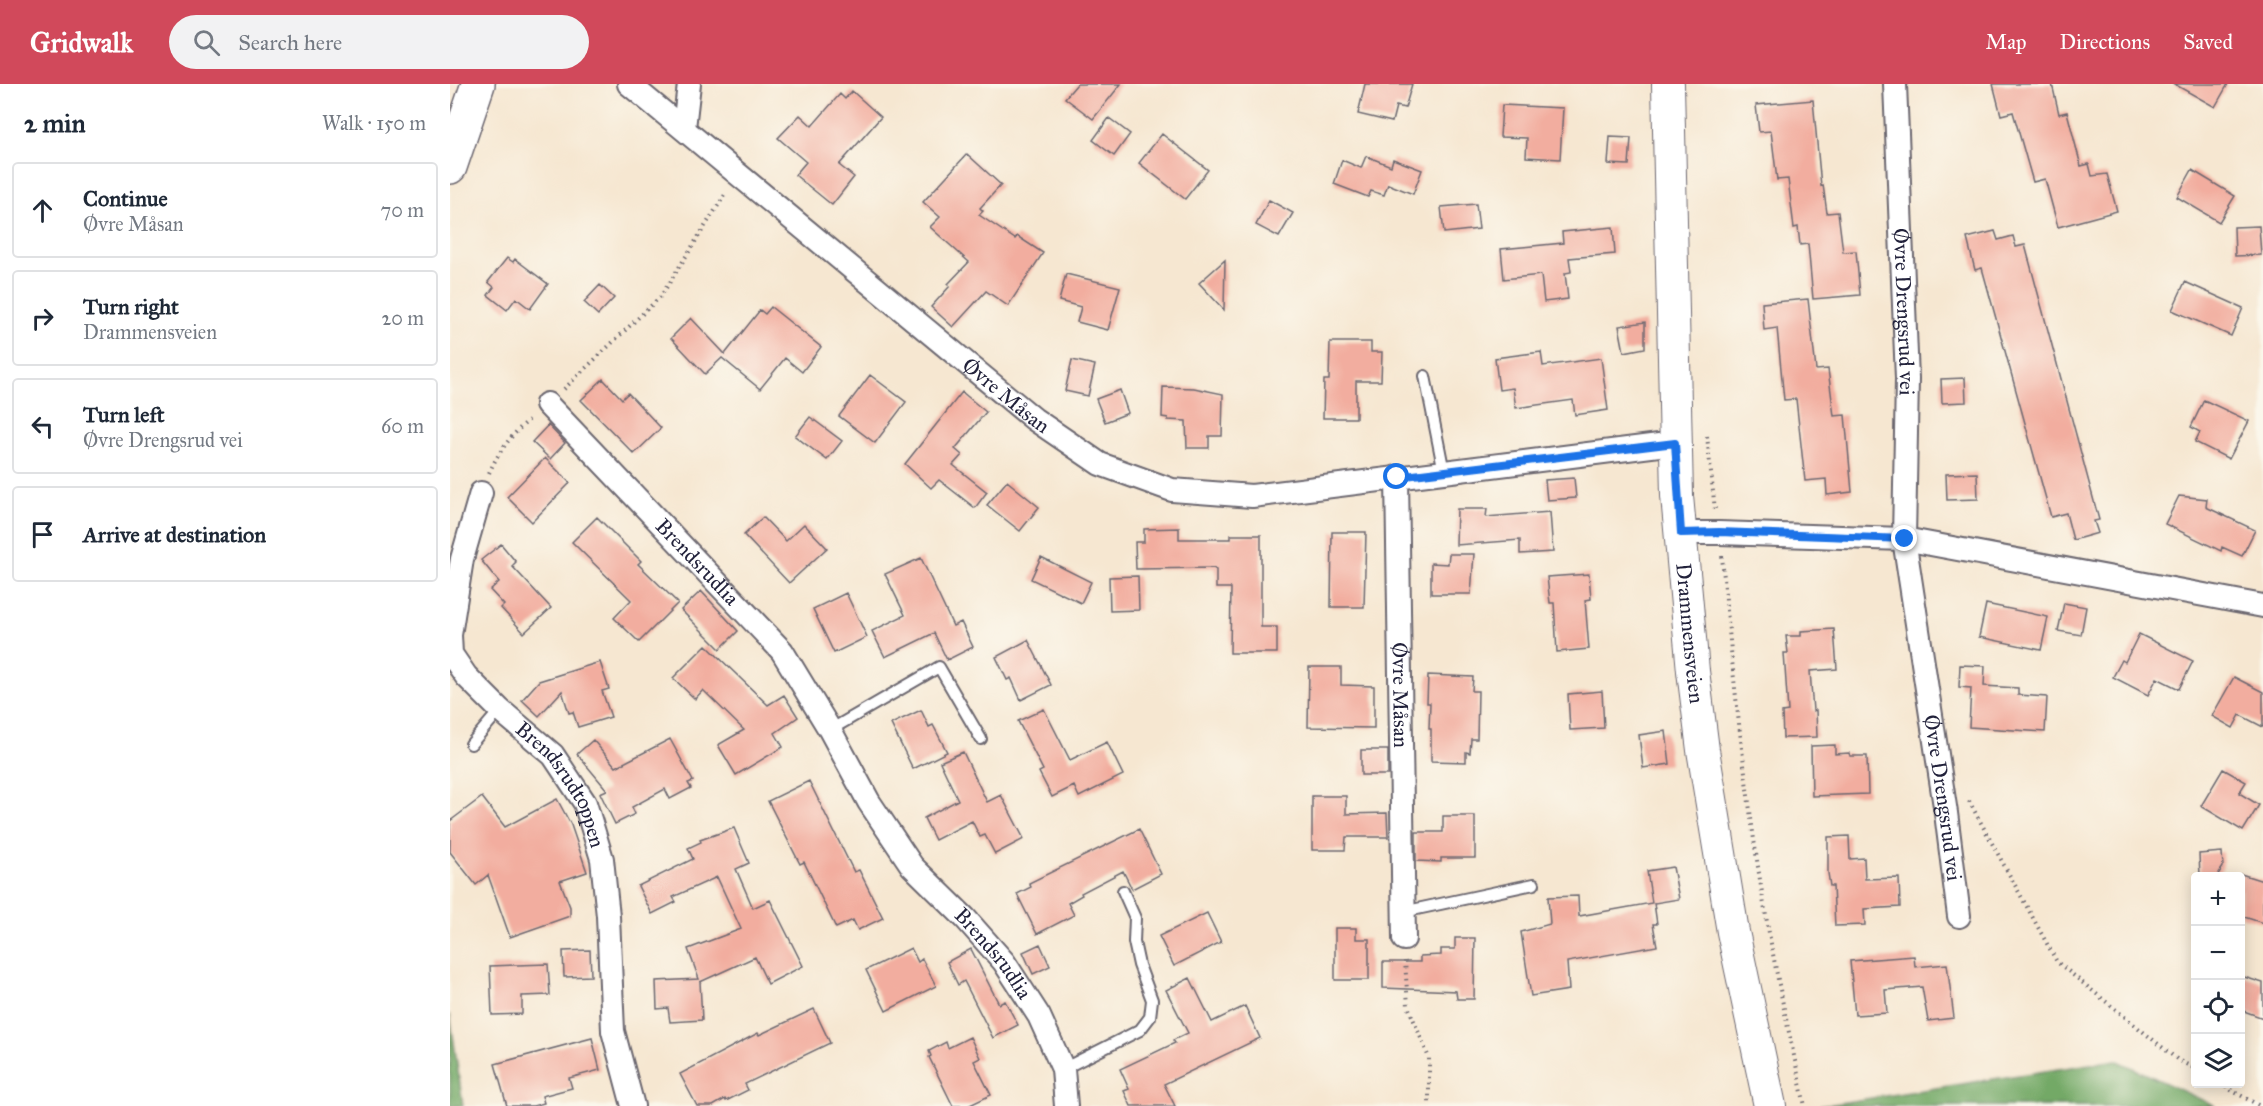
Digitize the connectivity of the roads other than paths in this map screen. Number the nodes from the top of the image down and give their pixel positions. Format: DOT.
graph roads {
  1 [pos="478,84"];
  2 [pos="629,84"];
  3 [pos="689,84"];
  4 [pos="1668,84"];
  5 [pos="1895,84"];
  6 [pos="684,128"];
  7 [pos="450,167"];
  8 [pos="1425,376"];
  9 [pos="547,404"];
  10 [pos="1675,443"];
  11 [pos="1444,472"];
  12 [pos="1397,477"];
  13 [pos="481,493"];
  14 [pos="1681,533"];
  15 [pos="1905,539"];
  16 [pos="2263,606"];
  17 [pos="500,710"];
  18 [pos="830,730"];
  19 [pos="981,739"];
  20 [pos="471,744"];
  21 [pos="1533,884"];
  22 [pos="1123,891"];
  23 [pos="1402,912"];
  24 [pos="1959,916"];
  25 [pos="1404,939"];
  26 [pos="1063,1069"];
  27 [pos="633,1106"];
  28 [pos="1066,1106"];
  29 [pos="1770,1106"];
  1 -- 7 [label="highway"];
  2 -- 6 [label="street, Øvre Måsan"];
  3 -- 6 [label="street"];
  4 -- 10 [label="main road, Drammensveien"];
  5 -- 15 [label="street, Øvre Drengsrud vei"];
  6 -- 12 [label="street, Øvre Måsan"];
  8 -- 11 [label="lane"];
  9 -- 18 [label="street, Brendsrudlia"];
  10 -- 11 [label="street, Øvre Måsan"];
  10 -- 14 [label="main road, Drammensveien"];
  11 -- 12 [label="street, Øvre Måsan"];
  12 -- 23 [label="street, Øvre Måsan"];
  13 -- 17 [label="street, Brendsrudtoppen"];
  14 -- 15 [label="street"];
  14 -- 29 [label="main road, Drammensveien"];
  15 -- 16 [label="street"];
  15 -- 24 [label="street, Øvre Drengsrud vei"];
  17 -- 20 [label="lane"];
  17 -- 27 [label="street, Brendsrudtoppen"];
  18 -- 19 [label="lane"];
  18 -- 26 [label="street, Brendsrudlia"];
  21 -- 23 [label="lane"];
  22 -- 26 [label="lane"];
  23 -- 25 [label="street, Øvre Måsan"];
  26 -- 28 [label="street, Brendsrudlia"];
}
